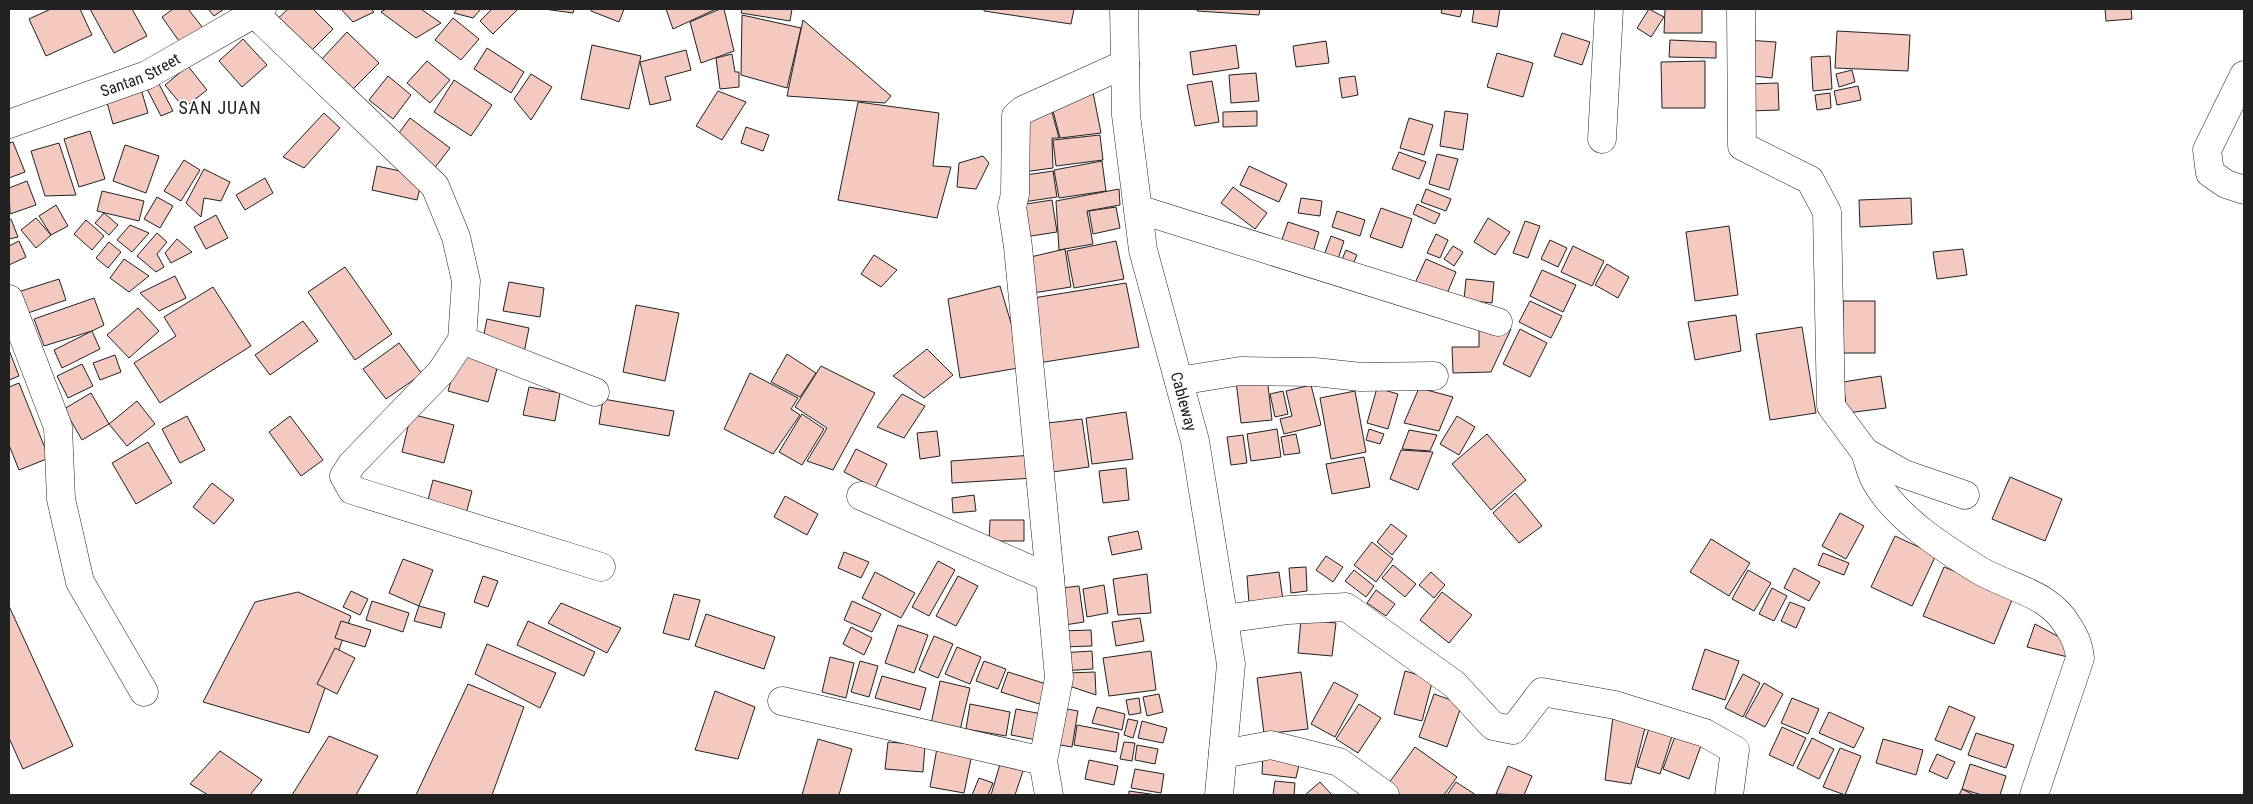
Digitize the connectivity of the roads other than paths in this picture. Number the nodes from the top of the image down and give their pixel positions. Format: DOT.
graph roads {
  1 [pos="1124,9"];
  2 [pos="1609,9"];
  3 [pos="1741,9"];
  4 [pos="259,11"];
  5 [pos="1125,64"];
  6 [pos="2244,75"];
  7 [pos="9,124"];
  8 [pos="1602,140"];
  9 [pos="2244,190"];
  10 [pos="1138,210"];
  11 [pos="9,299"];
  12 [pos="1498,322"];
  13 [pos="462,340"];
  14 [pos="1434,376"];
  15 [pos="1179,380"];
  16 [pos="595,392"];
  17 [pos="1865,452"];
  18 [pos="1965,495"];
  19 [pos="861,496"];
  20 [pos="601,567"];
  21 [pos="1050,578"];
  22 [pos="1224,619"];
  23 [pos="144,692"];
  24 [pos="782,700"];
  25 [pos="1223,754"];
  26 [pos="1043,760"];
  27 [pos="1049,795"];
  28 [pos="1219,795"];
  29 [pos="1385,795"];
  30 [pos="1729,795"];
  31 [pos="2034,795"];
  1 -- 5 [label="street, Cableway"];
  2 -- 8 [label="street"];
  3 -- 17 [label="street"];
  4 -- 7 [label="street, Santan Street"];
  4 -- 13 [label="street"];
  5 -- 10 [label="street, Cableway"];
  5 -- 21 [label="street"];
  6 -- 9 [label="street"];
  10 -- 12 [label="street"];
  10 -- 15 [label="street, Cableway"];
  11 -- 23 [label="street"];
  13 -- 16 [label="street"];
  13 -- 20 [label="street"];
  14 -- 15 [label="street"];
  15 -- 22 [label="street, Cableway"];
  17 -- 18 [label="street"];
  17 -- 31 [label="street"];
  19 -- 21 [label="street"];
  21 -- 26 [label="street"];
  22 -- 25 [label="street, Cableway"];
  22 -- 30 [label="street"];
  24 -- 26 [label="street"];
  25 -- 28 [label="street, Cableway"];
  25 -- 29 [label="street"];
  26 -- 27 [label="street"];
}
